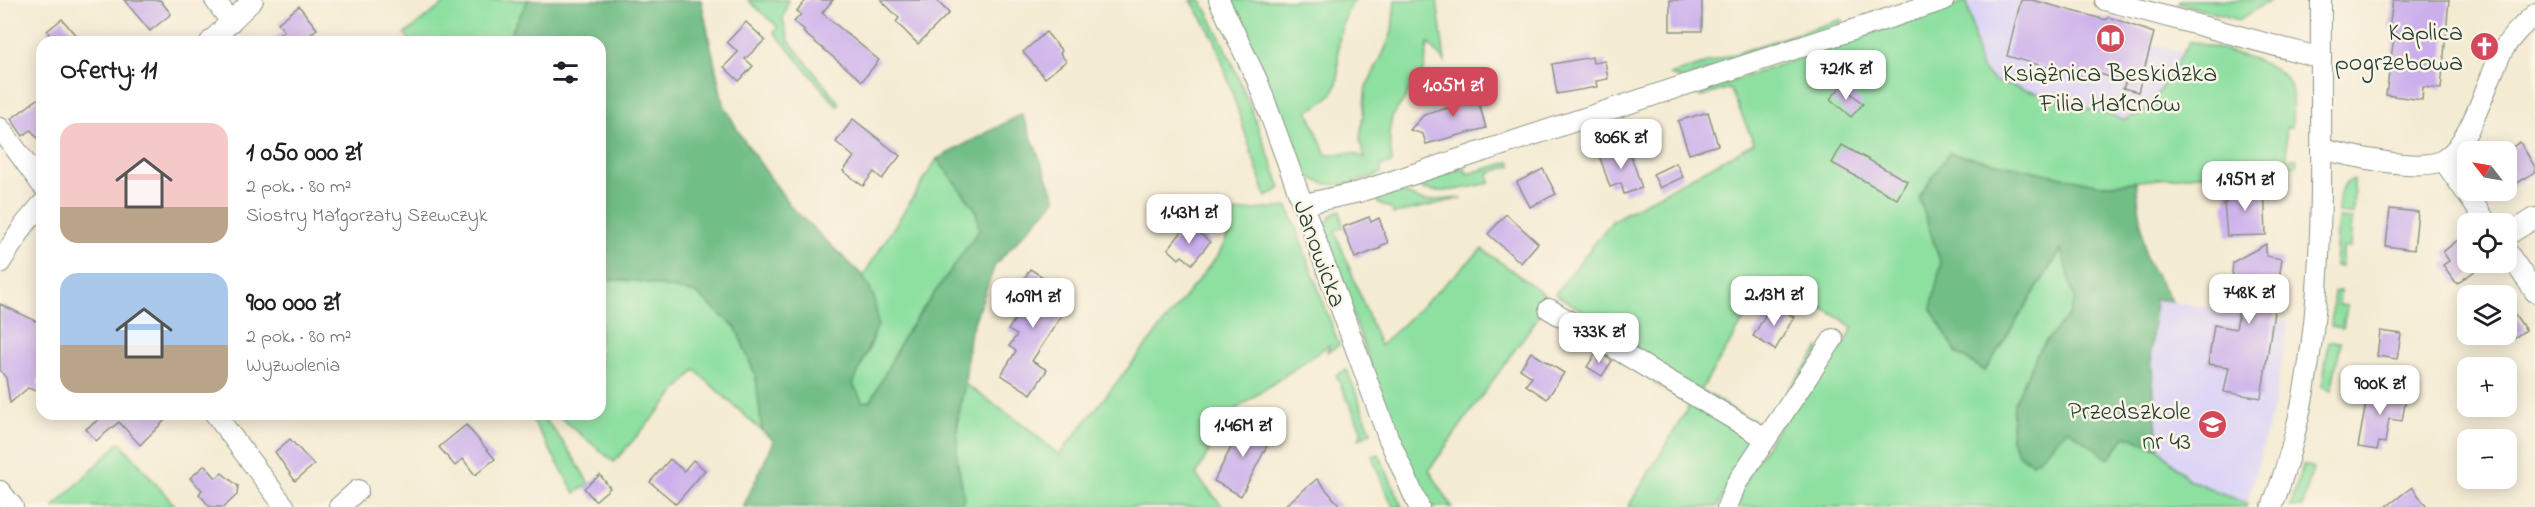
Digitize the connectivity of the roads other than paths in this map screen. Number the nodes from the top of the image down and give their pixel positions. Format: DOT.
graph roads {
  1 [pos="215,0"];
  2 [pos="254,0"];
  3 [pos="1219,0"];
  4 [pos="1944,0"];
  5 [pos="2105,0"];
  6 [pos="2322,0"];
  7 [pos="2535,14"];
  8 [pos="231,22"];
  9 [pos="216,36"];
  10 [pos="2321,58"];
  11 [pos="0,128"];
  12 [pos="2321,149"];
  13 [pos="2443,160"];
  14 [pos="36,177"];
  15 [pos="1304,204"];
  16 [pos="36,211"];
  17 [pos="2480,213"];
  18 [pos="2535,218"];
  19 [pos="2517,229"];
  20 [pos="0,263"];
  21 [pos="2517,266"];
  22 [pos="2535,292"];
  23 [pos="1549,309"];
  24 [pos="1833,339"];
  25 [pos="220,420"];
  26 [pos="1766,438"];
  27 [pos="358,490"];
  28 [pos="0,491"];
  29 [pos="13,507"];
  30 [pos="285,507"];
  31 [pos="339,507"];
  32 [pos="1419,507"];
  33 [pos="1727,507"];
  34 [pos="2271,507"];
  1 -- 8 [label="street"];
  2 -- 8 [label="street"];
  3 -- 15 [label="street, Janowicka"];
  4 -- 15 [label="street"];
  5 -- 10 [label="street"];
  6 -- 10 [label="street"];
  7 -- 13 [label="street"];
  8 -- 9 [label="street"];
  10 -- 12 [label="street"];
  11 -- 14 [label="street"];
  12 -- 13 [label="street"];
  12 -- 34 [label="street"];
  13 -- 17 [label="street"];
  15 -- 32 [label="street, Janowicka"];
  16 -- 20 [label="street"];
  18 -- 19 [label="street"];
  21 -- 22 [label="street"];
  23 -- 26 [label="street"];
  24 -- 26 [label="street"];
  25 -- 30 [label="street"];
  26 -- 33 [label="street"];
  27 -- 31 [label="street"];
  28 -- 29 [label="street"];
}
